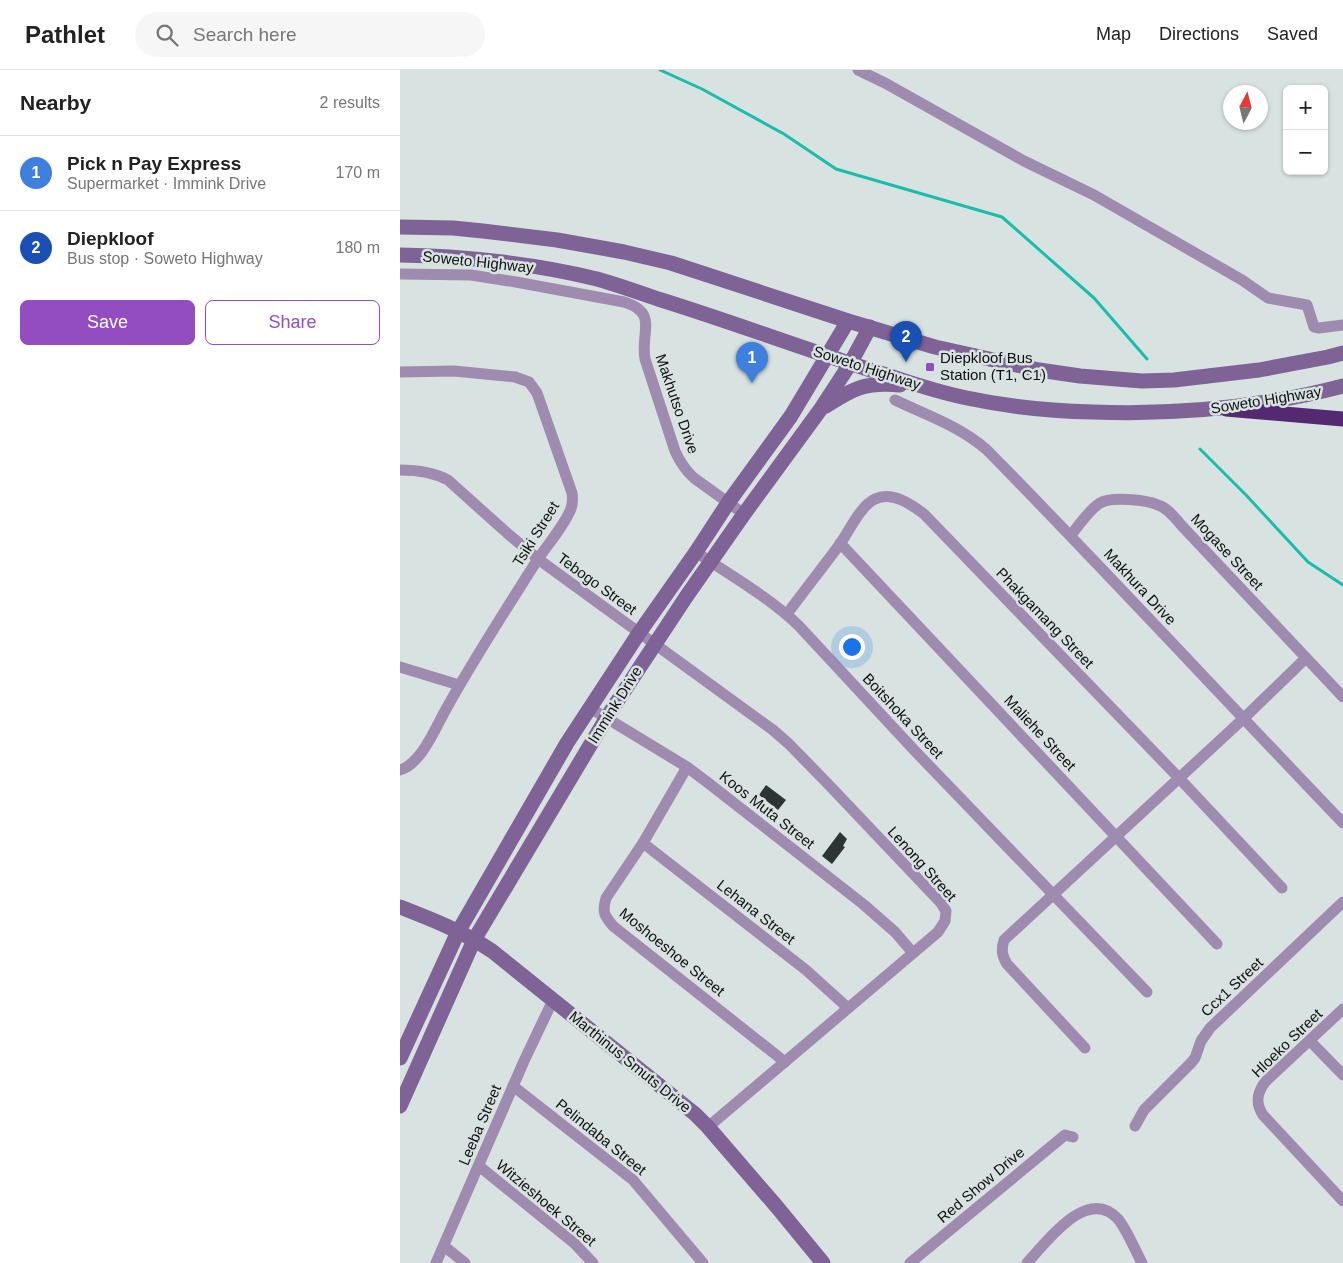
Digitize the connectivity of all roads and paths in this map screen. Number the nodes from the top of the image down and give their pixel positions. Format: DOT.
graph roads {
  1 [pos="858,70"];
  2 [pos="400,228"];
  3 [pos="400,255"];
  4 [pos="400,274"];
  5 [pos="848,320"];
  6 [pos="1343,325"];
  7 [pos="870,327"];
  8 [pos="1343,353"];
  9 [pos="827,356"];
  10 [pos="850,364"];
  11 [pos="400,372"];
  12 [pos="1343,386"];
  13 [pos="936,390"];
  14 [pos="894,400"];
  15 [pos="1226,409"];
  16 [pos="820,410"];
  17 [pos="1343,419"];
  18 [pos="400,470"];
  19 [pos="728,503"];
  20 [pos="744,514"];
  21 [pos="1070,535"];
  22 [pos="840,543"];
  23 [pos="696,552"];
  24 [pos="538,559"];
  25 [pos="710,562"];
  26 [pos="787,614"];
  27 [pos="639,633"];
  28 [pos="654,643"];
  29 [pos="1306,658"];
  30 [pos="400,667"];
  31 [pos="459,685"];
  32 [pos="1343,697"];
  33 [pos="590,708"];
  34 [pos="607,717"];
  35 [pos="1243,719"];
  36 [pos="687,767"];
  37 [pos="400,770"];
  38 [pos="1179,778"];
  39 [pos="1343,823"];
  40 [pos="1117,836"];
  41 [pos="643,843"];
  42 [pos="1282,888"];
  43 [pos="1053,895"];
  44 [pos="1343,902"];
  45 [pos="400,907"];
  46 [pos="458,932"];
  47 [pos="474,940"];
  48 [pos="1217,944"];
  49 [pos="913,953"];
  50 [pos="1147,992"];
  51 [pos="553,1000"];
  52 [pos="848,1008"];
  53 [pos="1343,1009"];
  54 [pos="1310,1041"];
  55 [pos="1085,1048"];
  56 [pos="400,1058"];
  57 [pos="785,1062"];
  58 [pos="1343,1075"];
  59 [pos="513,1086"];
  60 [pos="400,1106"];
  61 [pos="1135,1126"];
  62 [pos="708,1127"];
  63 [pos="1073,1136"];
  64 [pos="479,1166"];
  65 [pos="1343,1201"];
  66 [pos="444,1246"];
  67 [pos="1037,1252"];
  68 [pos="436,1263"];
  69 [pos="465,1263"];
  70 [pos="593,1263"];
  71 [pos="703,1263"];
  72 [pos="823,1263"];
  73 [pos="910,1263"];
  74 [pos="1027,1263"];
  75 [pos="1043,1263"];
  76 [pos="1142,1263"];
  1 -- 6 [label="street"];
  2 -- 5 [label="main road, Soweto Highway"];
  3 -- 9 [label="main road, Soweto Highway"];
  4 -- 19 [label="street, Makhutso Drive"];
  5 -- 7 [label="main road, Soweto Highway"];
  5 -- 9 [label="main road, Immink Drive"];
  7 -- 8 [label="main road, Soweto Highway"];
  7 -- 10 [label="main road, Immink Drive"];
  9 -- 10 [label="main road, Soweto Highway"];
  9 -- 19 [label="main road, Immink Drive"];
  10 -- 13 [label="main road, Soweto Highway"];
  10 -- 16 [label="main road, Immink Drive"];
  11 -- 24 [label="street, Tsiki Street"];
  12 -- 15 [label="main road, Soweto Highway"];
  13 -- 15 [label="main road, Soweto Highway"];
  13 -- 16 [label="main road"];
  14 -- 21 [label="street, Makhura Drive"];
  15 -- 17 [label="highway"];
  16 -- 20 [label="main road, Immink Drive"];
  18 -- 24 [label="street, Tebogo Street"];
  19 -- 20 [label="street, Makhutso Drive"];
  19 -- 23 [label="main road, Immink Drive"];
  20 -- 25 [label="main road, Immink Drive"];
  21 -- 29 [label="street, Mogase Street"];
  21 -- 35 [label="street, Makhura Drive"];
  22 -- 26 [label="street, Phakgamang Street"];
  22 -- 38 [label="street, Phakgamang Street"];
  22 -- 40 [label="street, Maliehe Street"];
  23 -- 25 [label="street, Boitshoka Street"];
  23 -- 27 [label="main road, Immink Drive"];
  24 -- 27 [label="street, Tebogo Street"];
  24 -- 31 [label="street, Tsiki Street"];
  25 -- 26 [label="street, Boitshoka Street"];
  25 -- 28 [label="main road, Immink Drive"];
  26 -- 43 [label="street, Boitshoka Street"];
  27 -- 28 [label="street, Tebogo Street"];
  27 -- 33 [label="main road, Immink Drive"];
  28 -- 34 [label="main road, Immink Drive"];
  28 -- 49 [label="street, Lenong Street"];
  29 -- 32 [label="street, Mogase Street"];
  29 -- 35 [label="street"];
  30 -- 31 [label="street"];
  31 -- 37 [label="street, Tsiki Street"];
  33 -- 34 [label="street, Koos Muta Street"];
  33 -- 46 [label="main road, Immink Drive"];
  34 -- 36 [label="street, Koos Muta Street"];
  34 -- 47 [label="main road, Immink Drive"];
  35 -- 38 [label="street"];
  35 -- 39 [label="street, Makhura Drive"];
  36 -- 41 [label="street, Moshoeshoe Street"];
  36 -- 49 [label="street, Koos Muta Street"];
  38 -- 40 [label="street"];
  38 -- 42 [label="street, Phakgamang Street"];
  40 -- 43 [label="street"];
  40 -- 48 [label="street, Maliehe Street"];
  41 -- 52 [label="street, Lehana Street"];
  41 -- 57 [label="street, Moshoeshoe Street"];
  43 -- 50 [label="street, Boitshoka Street"];
  43 -- 55 [label="street"];
  44 -- 61 [label="street, Ccx1 Street"];
  45 -- 46 [label="main road, Marthinus Smuts Drive"];
  46 -- 47 [label="main road, Marthinus Smuts Drive"];
  46 -- 56 [label="main road, Immink Drive"];
  47 -- 51 [label="main road, Marthinus Smuts Drive"];
  47 -- 60 [label="main road, Immink Drive"];
  49 -- 52 [label="street, Lenong Street"];
  51 -- 59 [label="street, Leeba Street"];
  51 -- 62 [label="main road, Marthinus Smuts Drive"];
  52 -- 57 [label="street, Lenong Street"];
  53 -- 54 [label="street, Hloeko Street"];
  54 -- 58 [label="street"];
  54 -- 65 [label="street, Hloeko Street"];
  57 -- 62 [label="street, Lenong Street"];
  59 -- 64 [label="street, Leeba Street"];
  59 -- 71 [label="street, Pelindaba Street"];
  62 -- 72 [label="main road, Marthinus Smuts Drive"];
  63 -- 73 [label="street, Red Show Drive"];
  64 -- 66 [label="street, Leeba Street"];
  64 -- 70 [label="street, Witzieshoek Street"];
  66 -- 68 [label="street, Leeba Street"];
  66 -- 69 [label="street"];
  67 -- 74 [label="street"];
  67 -- 75 [label="street"];
  67 -- 76 [label="street"];
}
